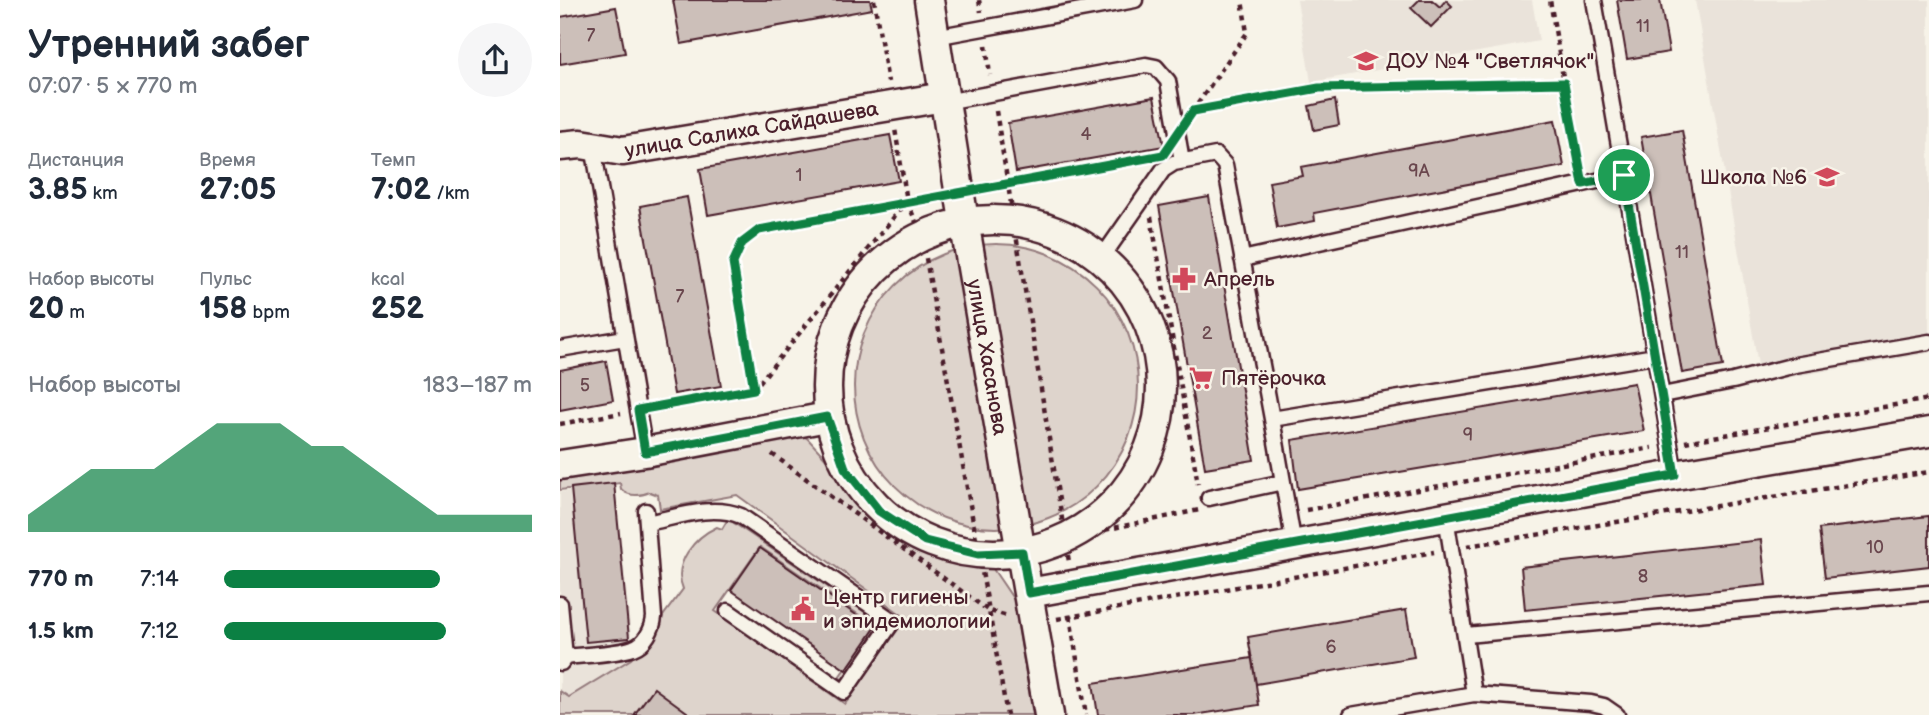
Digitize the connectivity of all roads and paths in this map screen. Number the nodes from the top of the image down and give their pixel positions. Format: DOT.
graph roads {
  1 [pos="874,0"];
  2 [pos="929,0"];
  3 [pos="979,0"];
  4 [pos="1135,0"];
  5 [pos="1242,0"];
  6 [pos="1550,0"];
  7 [pos="1594,0"];
  8 [pos="983,28"];
  9 [pos="935,37"];
  10 [pos="1564,83"];
  11 [pos="993,94"];
  12 [pos="944,100"];
  13 [pos="891,106"];
  14 [pos="1193,111"];
  15 [pos="1177,135"];
  16 [pos="560,146"];
  17 [pos="593,146"];
  18 [pos="1182,161"];
  19 [pos="1624,175"];
  20 [pos="1006,183"];
  21 [pos="1583,184"];
  22 [pos="959,191"];
  23 [pos="1146,191"];
  24 [pos="907,201"];
  25 [pos="1012,218"];
  26 [pos="964,221"];
  27 [pos="922,236"];
  28 [pos="1101,259"];
  29 [pos="1242,259"];
  30 [pos="625,338"];
  31 [pos="1929,342"];
  32 [pos="560,349"];
  33 [pos="1655,356"];
  34 [pos="754,389"];
  35 [pos="1662,395"];
  36 [pos="1929,399"];
  37 [pos="638,410"];
  38 [pos="827,417"];
  39 [pos="1272,419"];
  40 [pos="560,424"];
  41 [pos="1929,432"];
  42 [pos="1670,444"];
  43 [pos="764,449"];
  44 [pos="645,452"];
  45 [pos="560,465"];
  46 [pos="1675,475"];
  47 [pos="1283,482"];
  48 [pos="1204,501"];
  49 [pos="1289,513"];
  50 [pos="1446,517"];
  51 [pos="1066,538"];
  52 [pos="1294,545"];
  53 [pos="1022,552"];
  54 [pos="978,554"];
  55 [pos="1072,585"];
  56 [pos="1029,593"];
  57 [pos="1929,593"];
  58 [pos="560,604"];
  59 [pos="729,611"];
  60 [pos="989,611"];
  61 [pos="1466,635"];
  62 [pos="562,661"];
  63 [pos="1474,694"];
  64 [pos="1007,715"];
  65 [pos="1049,715"];
  66 [pos="1087,715"];
  67 [pos="1351,715"];
  68 [pos="1617,715"];
  1 -- 13 [label="path"];
  2 -- 9 [label="street, улица Хасанова"];
  3 -- 8 [label="path"];
  4 -- 8 [label="lane"];
  5 -- 14 [label="path"];
  6 -- 10 [label="path"];
  7 -- 19 [label="lane"];
  8 -- 9 [label="lane"];
  8 -- 11 [label="path"];
  9 -- 12 [label="street, улица Хасанова"];
  10 -- 14 [label="path"];
  10 -- 21 [label="path"];
  11 -- 12 [label="lane"];
  11 -- 15 [label="lane"];
  11 -- 20 [label="path"];
  12 -- 13 [label="street, улица Салиха Сайдашева"];
  12 -- 22 [label="street, улица Хасанова"];
  13 -- 17 [label="street, улица Салиха Сайдашева"];
  13 -- 24 [label="path"];
  14 -- 15 [label="path"];
  15 -- 18 [label="lane"];
  15 -- 20 [label="path"];
  16 -- 17 [label="street, улица Салиха Сайдашева"];
  17 -- 30 [label="lane"];
  18 -- 23 [label="lane"];
  18 -- 29 [label="lane"];
  19 -- 21 [label="lane"];
  19 -- 33 [label="lane"];
  20 -- 22 [label="path"];
  20 -- 25 [label="path"];
  21 -- 29 [label="lane"];
  22 -- 24 [label="path"];
  22 -- 26 [label="street, улица Хасанова"];
  23 -- 28 [label="lane"];
  23 -- 48 [label="path"];
  24 -- 27 [label="path"];
  24 -- 34 [label="path"];
  24 -- 34 [label="path"];
  25 -- 26 [label="street"];
  25 -- 28 [label="street"];
  25 -- 51 [label="path"];
  26 -- 27 [label="street"];
  26 -- 53 [label="street, улица Хасанова"];
  27 -- 38 [label="street"];
  27 -- 54 [label="path"];
  28 -- 51 [label="street"];
  29 -- 39 [label="lane"];
  30 -- 32 [label="lane"];
  30 -- 37 [label="lane"];
  31 -- 35 [label="lane"];
  33 -- 35 [label="lane"];
  33 -- 39 [label="lane"];
  34 -- 37 [label="path"];
  35 -- 42 [label="lane"];
  36 -- 42 [label="path"];
  37 -- 40 [label="path"];
  37 -- 44 [label="lane"];
  38 -- 44 [label="street"];
  38 -- 54 [label="street"];
  39 -- 47 [label="lane"];
  41 -- 46 [label="street"];
  42 -- 46 [label="lane"];
  42 -- 49 [label="path"];
  43 -- 60 [label="path"];
  44 -- 45 [label="street"];
  46 -- 50 [label="street"];
  47 -- 48 [label="lane"];
  47 -- 49 [label="lane"];
  48 -- 51 [label="path"];
  49 -- 52 [label="lane"];
  50 -- 52 [label="street"];
  50 -- 61 [label="lane"];
  51 -- 53 [label="street"];
  51 -- 55 [label="path"];
  52 -- 55 [label="street"];
  53 -- 54 [label="street"];
  53 -- 56 [label="street, улица Хасанова"];
  54 -- 60 [label="path"];
  55 -- 56 [label="street"];
  55 -- 66 [label="path"];
  56 -- 65 [label="street, улица Хасанова"];
  57 -- 61 [label="lane"];
  58 -- 62 [label="lane"];
  59 -- 62 [label="lane"];
  60 -- 64 [label="path"];
  61 -- 63 [label="lane"];
  63 -- 67 [label="lane"];
  63 -- 68 [label="lane"];
}
